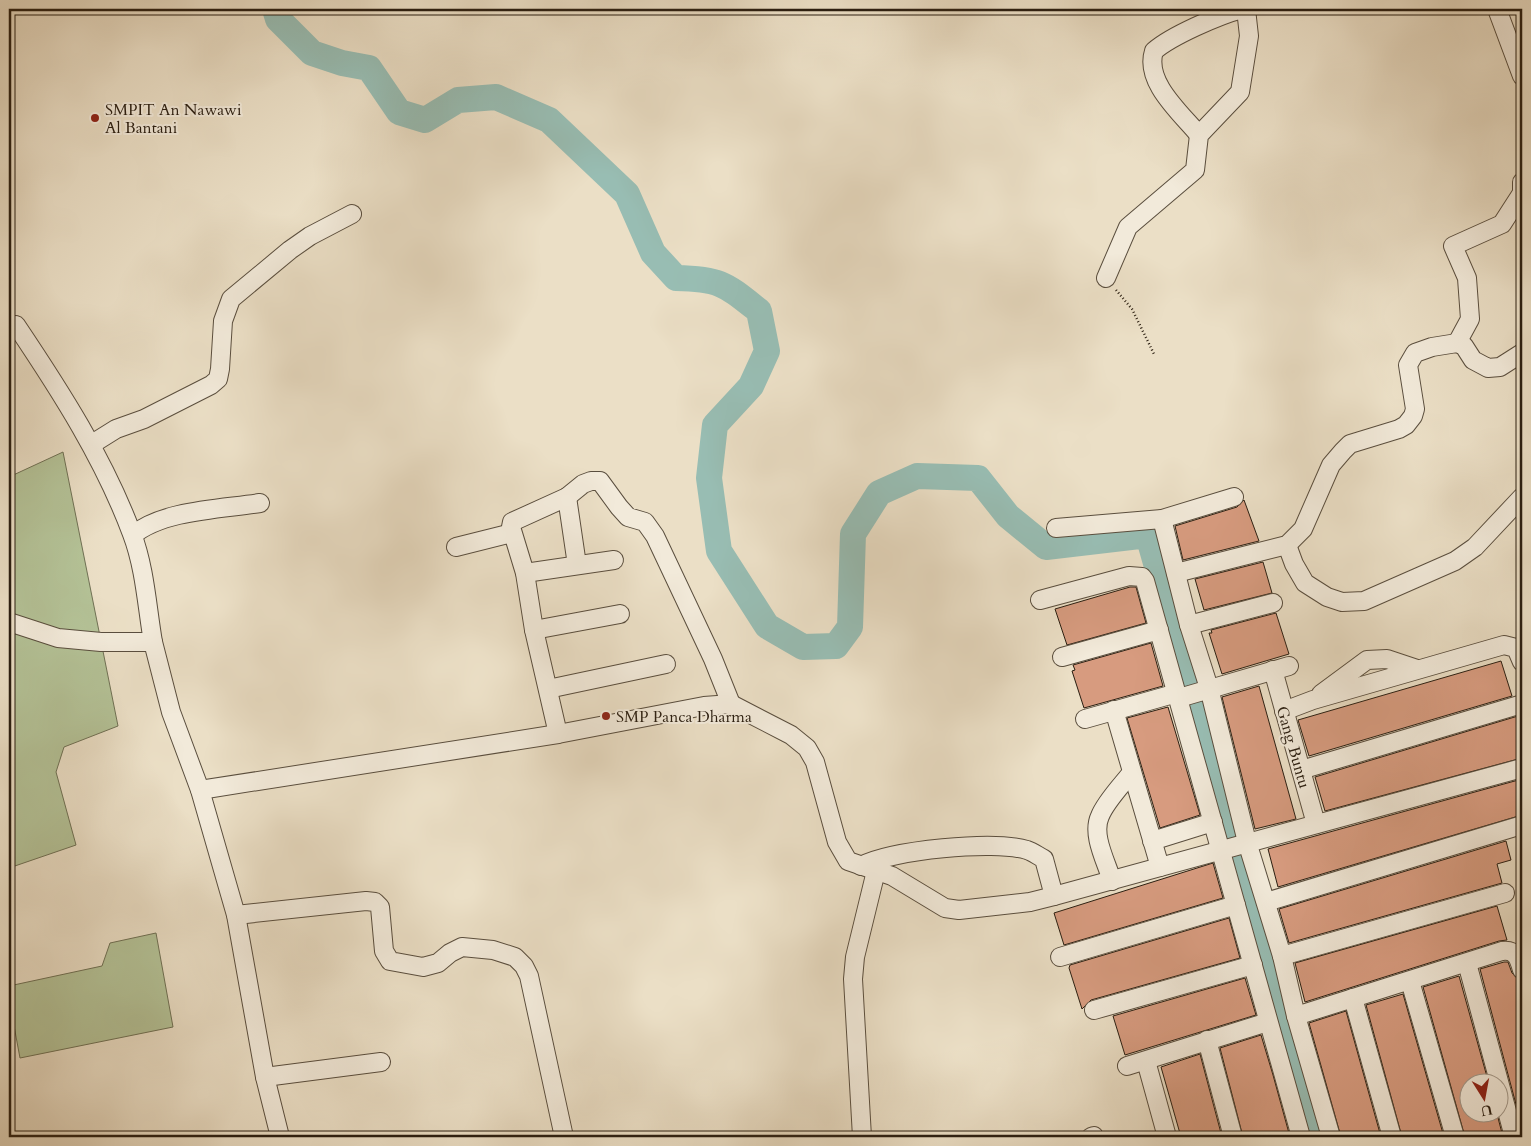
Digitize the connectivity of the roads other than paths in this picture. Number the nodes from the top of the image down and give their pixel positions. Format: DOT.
graph roads {
  1 [pos="1242,9"];
  2 [pos="1246,9"];
  3 [pos="1497,9"];
  4 [pos="1522,76"];
  5 [pos="1199,135"];
  6 [pos="1522,182"];
  7 [pos="352,214"];
  8 [pos="1106,278"];
  9 [pos="16,325"];
  10 [pos="1457,343"];
  11 [pos="1522,353"];
  12 [pos="92,444"];
  13 [pos="567,497"];
  14 [pos="1234,497"];
  15 [pos="1522,497"];
  16 [pos="260,503"];
  17 [pos="1162,519"];
  18 [pos="1056,528"];
  19 [pos="512,533"];
  20 [pos="133,535"];
  21 [pos="1287,545"];
  22 [pos="456,547"];
  23 [pos="614,560"];
  24 [pos="577,565"];
  25 [pos="525,573"];
  26 [pos="1176,573"];
  27 [pos="1040,600"];
  28 [pos="1273,603"];
  29 [pos="620,614"];
  30 [pos="9,622"];
  31 [pos="1190,625"];
  32 [pos="534,630"];
  33 [pos="1159,630"];
  34 [pos="153,642"];
  35 [pos="1062,657"];
  36 [pos="1522,662"];
  37 [pos="666,664"];
  38 [pos="548,689"];
  39 [pos="1205,689"];
  40 [pos="1178,696"];
  41 [pos="731,704"];
  42 [pos="1522,704"];
  43 [pos="1114,710"];
  44 [pos="1284,711"];
  45 [pos="1085,719"];
  46 [pos="558,734"];
  47 [pos="1522,768"];
  48 [pos="1301,770"];
  49 [pos="1132,772"];
  50 [pos="200,790"];
  51 [pos="1213,822"];
  52 [pos="1316,824"];
  53 [pos="1522,825"];
  54 [pos="1152,841"];
  55 [pos="1247,842"];
  56 [pos="1221,850"];
  57 [pos="1160,867"];
  58 [pos="868,869"];
  59 [pos="1112,881"];
  60 [pos="1505,893"];
  61 [pos="1054,896"];
  62 [pos="1266,902"];
  63 [pos="1236,905"];
  64 [pos="236,915"];
  65 [pos="1282,956"];
  66 [pos="1060,957"];
  67 [pos="1467,963"];
  68 [pos="1253,965"];
  69 [pos="1522,970"];
  70 [pos="1410,981"];
  71 [pos="1353,998"];
  72 [pos="1094,1010"];
  73 [pos="1296,1016"];
  74 [pos="1268,1022"];
  75 [pos="1207,1040"];
  76 [pos="1146,1060"];
  77 [pos="380,1062"];
  78 [pos="1127,1066"];
  79 [pos="265,1077"];
  80 [pos="280,1137"];
  81 [pos="564,1137"];
  82 [pos="862,1137"];
  83 [pos="1167,1137"];
  84 [pos="1233,1137"];
  85 [pos="1301,1137"];
  86 [pos="1331,1137"];
  87 [pos="1392,1137"];
  88 [pos="1455,1137"];
  89 [pos="1514,1137"];
  1 -- 5 [label="street"];
  2 -- 5 [label="street"];
  3 -- 4 [label="street"];
  5 -- 8 [label="street"];
  6 -- 10 [label="street"];
  7 -- 12 [label="street"];
  9 -- 12 [label="street"];
  10 -- 11 [label="street"];
  10 -- 21 [label="street"];
  12 -- 20 [label="street"];
  13 -- 19 [label="street"];
  13 -- 24 [label="street"];
  13 -- 41 [label="street"];
  14 -- 17 [label="street"];
  15 -- 21 [label="street"];
  16 -- 20 [label="street"];
  17 -- 18 [label="street"];
  17 -- 26 [label="street"];
  19 -- 22 [label="street"];
  19 -- 25 [label="street"];
  20 -- 34 [label="street"];
  21 -- 26 [label="street"];
  23 -- 24 [label="street"];
  24 -- 25 [label="street"];
  25 -- 32 [label="street"];
  26 -- 31 [label="street"];
  27 -- 33 [label="street"];
  28 -- 31 [label="street"];
  29 -- 32 [label="street"];
  30 -- 34 [label="street"];
  31 -- 39 [label="street"];
  32 -- 38 [label="street"];
  33 -- 35 [label="street"];
  33 -- 40 [label="street"];
  34 -- 50 [label="street"];
  36 -- 44 [label="street"];
  37 -- 38 [label="street"];
  38 -- 46 [label="street"];
  39 -- 40 [label="street"];
  39 -- 44 [label="street, Gang Buntu"];
  39 -- 55 [label="street"];
  40 -- 43 [label="street"];
  40 -- 51 [label="street"];
  41 -- 46 [label="street"];
  41 -- 58 [label="street"];
  42 -- 48 [label="street"];
  43 -- 45 [label="street"];
  43 -- 49 [label="street"];
  44 -- 48 [label="street, Gang Buntu"];
  46 -- 50 [label="street"];
  47 -- 52 [label="street"];
  48 -- 52 [label="street, Gang Buntu"];
  49 -- 54 [label="street"];
  49 -- 59 [label="street"];
  50 -- 64 [label="street"];
  51 -- 54 [label="street"];
  51 -- 56 [label="street"];
  52 -- 55 [label="street"];
  53 -- 62 [label="street"];
  54 -- 57 [label="street"];
  55 -- 56 [label="street"];
  55 -- 62 [label="street"];
  56 -- 57 [label="street"];
  56 -- 63 [label="street"];
  57 -- 59 [label="street"];
  58 -- 61 [label="street"];
  58 -- 61 [label="street"];
  58 -- 82 [label="street"];
  59 -- 61 [label="street"];
  60 -- 65 [label="street"];
  62 -- 65 [label="street"];
  63 -- 66 [label="street"];
  63 -- 68 [label="street"];
  64 -- 79 [label="street"];
  64 -- 81 [label="street"];
  65 -- 73 [label="street"];
  67 -- 69 [label="street"];
  67 -- 70 [label="street"];
  67 -- 89 [label="street"];
  68 -- 72 [label="street"];
  68 -- 74 [label="street"];
  70 -- 71 [label="street"];
  70 -- 88 [label="street"];
  71 -- 73 [label="street"];
  71 -- 87 [label="street"];
  73 -- 86 [label="street"];
  74 -- 75 [label="street"];
  74 -- 85 [label="street"];
  75 -- 76 [label="street"];
  75 -- 84 [label="street"];
  76 -- 78 [label="street"];
  76 -- 83 [label="street"];
  77 -- 79 [label="street"];
  79 -- 80 [label="street"];
}
